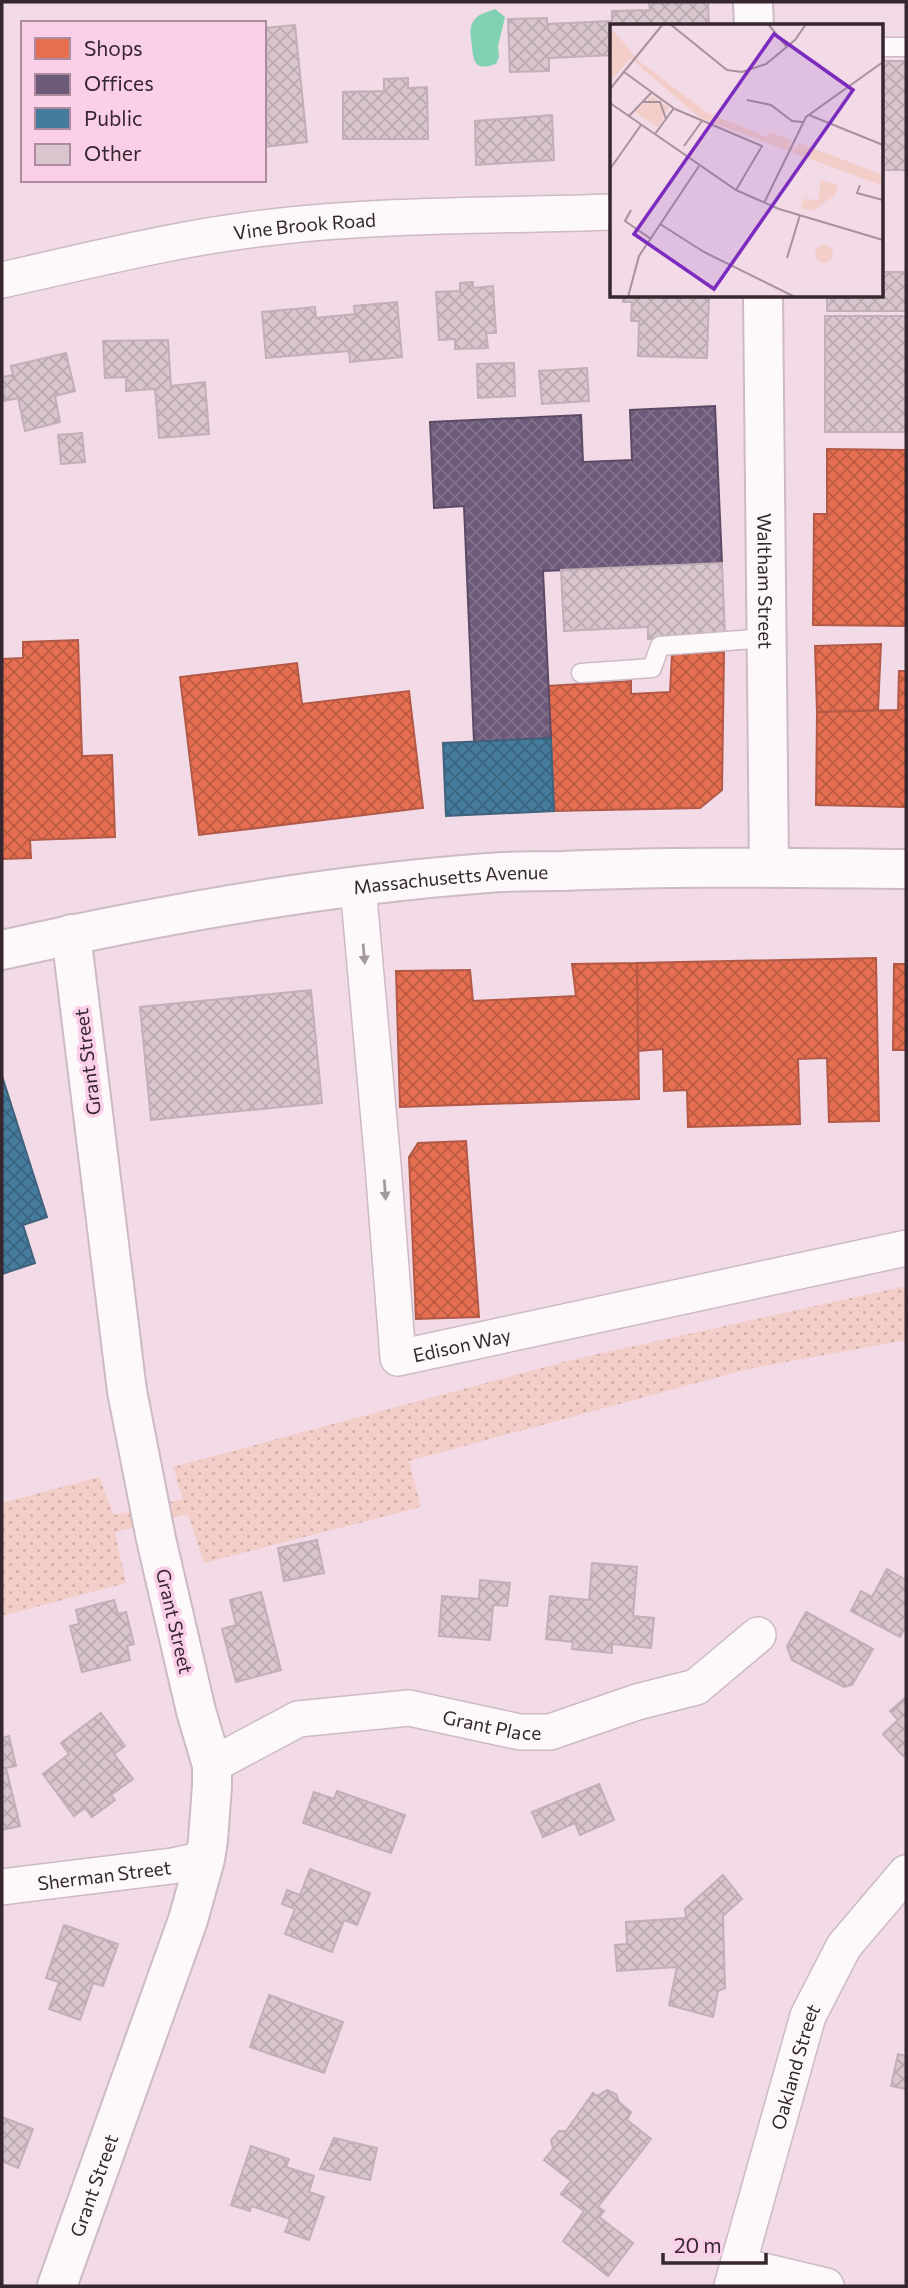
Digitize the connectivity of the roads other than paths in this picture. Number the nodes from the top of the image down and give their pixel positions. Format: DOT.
graph roads {
  1 [pos="753,2"];
  2 [pos="754,24"];
  3 [pos="884,47"];
  4 [pos="906,47"];
  5 [pos="610,212"];
  6 [pos="2,279"];
  7 [pos="763,298"];
  8 [pos="768,638"];
  9 [pos="581,673"];
  10 [pos="769,868"];
  11 [pos="906,869"];
  12 [pos="358,886"];
  13 [pos="71,934"];
  14 [pos="2,950"];
  15 [pos="906,1248"];
  16 [pos="758,1635"];
  17 [pos="212,1765"];
  18 [pos="205,1859"];
  19 [pos="906,1873"];
  20 [pos="2,1887"];
  21 [pos="735,2275"];
  22 [pos="57,2286"];
  23 [pos="826,2286"];
  1 -- 2 [label="main road"];
  3 -- 4 [label="lane"];
  5 -- 6 [label="street, Vine Brook Road"];
  7 -- 8 [label="main road, Waltham Street"];
  8 -- 9 [label="lane"];
  8 -- 10 [label="main road, Waltham Street"];
  10 -- 11 [label="main road, Massachusetts Avenue"];
  10 -- 12 [label="main road, Massachusetts Avenue"];
  12 -- 13 [label="main road, Massachusetts Avenue"];
  12 -- 15 [label="street, Edison Way, one-way"];
  13 -- 14 [label="main road, Massachusetts Avenue"];
  13 -- 17 [label="main road, Grant Street"];
  16 -- 17 [label="street, Grant Place"];
  17 -- 18 [label="main road, Grant Street"];
  18 -- 20 [label="street, Sherman Street"];
  18 -- 22 [label="main road, Grant Street"];
  19 -- 21 [label="street, Oakland Street"];
  21 -- 23 [label="street"];
}
